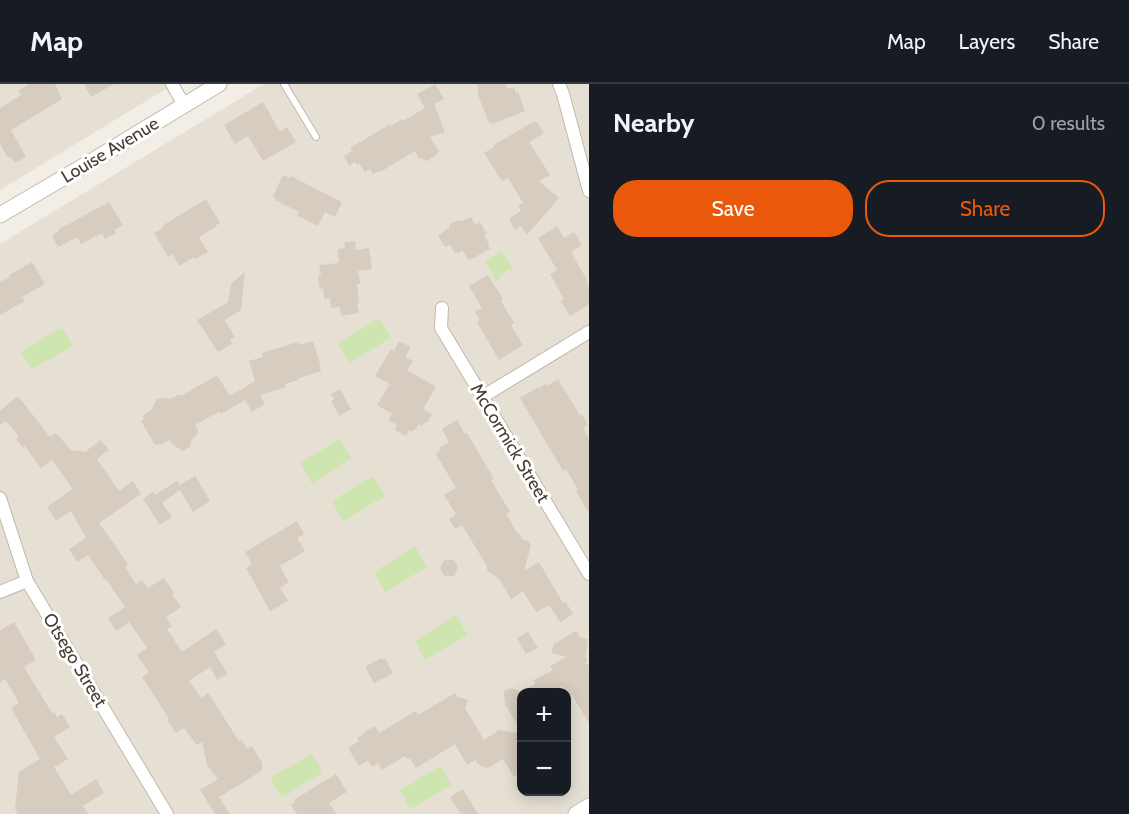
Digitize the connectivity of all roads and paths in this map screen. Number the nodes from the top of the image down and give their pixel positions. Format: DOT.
graph roads {
  1 [pos="172,84"];
  2 [pos="219,84"];
  3 [pos="284,84"];
  4 [pos="559,84"];
  5 [pos="184,105"];
  6 [pos="316,137"];
  7 [pos="589,191"];
  8 [pos="0,215"];
  9 [pos="442,308"];
  10 [pos="589,332"];
  11 [pos="482,397"];
  12 [pos="0,498"];
  13 [pos="589,574"];
  14 [pos="27,580"];
  15 [pos="0,592"];
  16 [pos="589,806"];
  17 [pos="166,814"];
  18 [pos="576,814"];
  1 -- 5 [label="street"];
  2 -- 5 [label="street, Louise Avenue"];
  3 -- 6 [label="lane"];
  4 -- 7 [label="street"];
  5 -- 8 [label="street, Louise Avenue"];
  9 -- 11 [label="street, McCormick Street"];
  10 -- 11 [label="street"];
  11 -- 13 [label="street, McCormick Street"];
  12 -- 14 [label="street, Otsego Street"];
  14 -- 15 [label="street"];
  14 -- 17 [label="street, Otsego Street"];
  16 -- 18 [label="street"];
}
